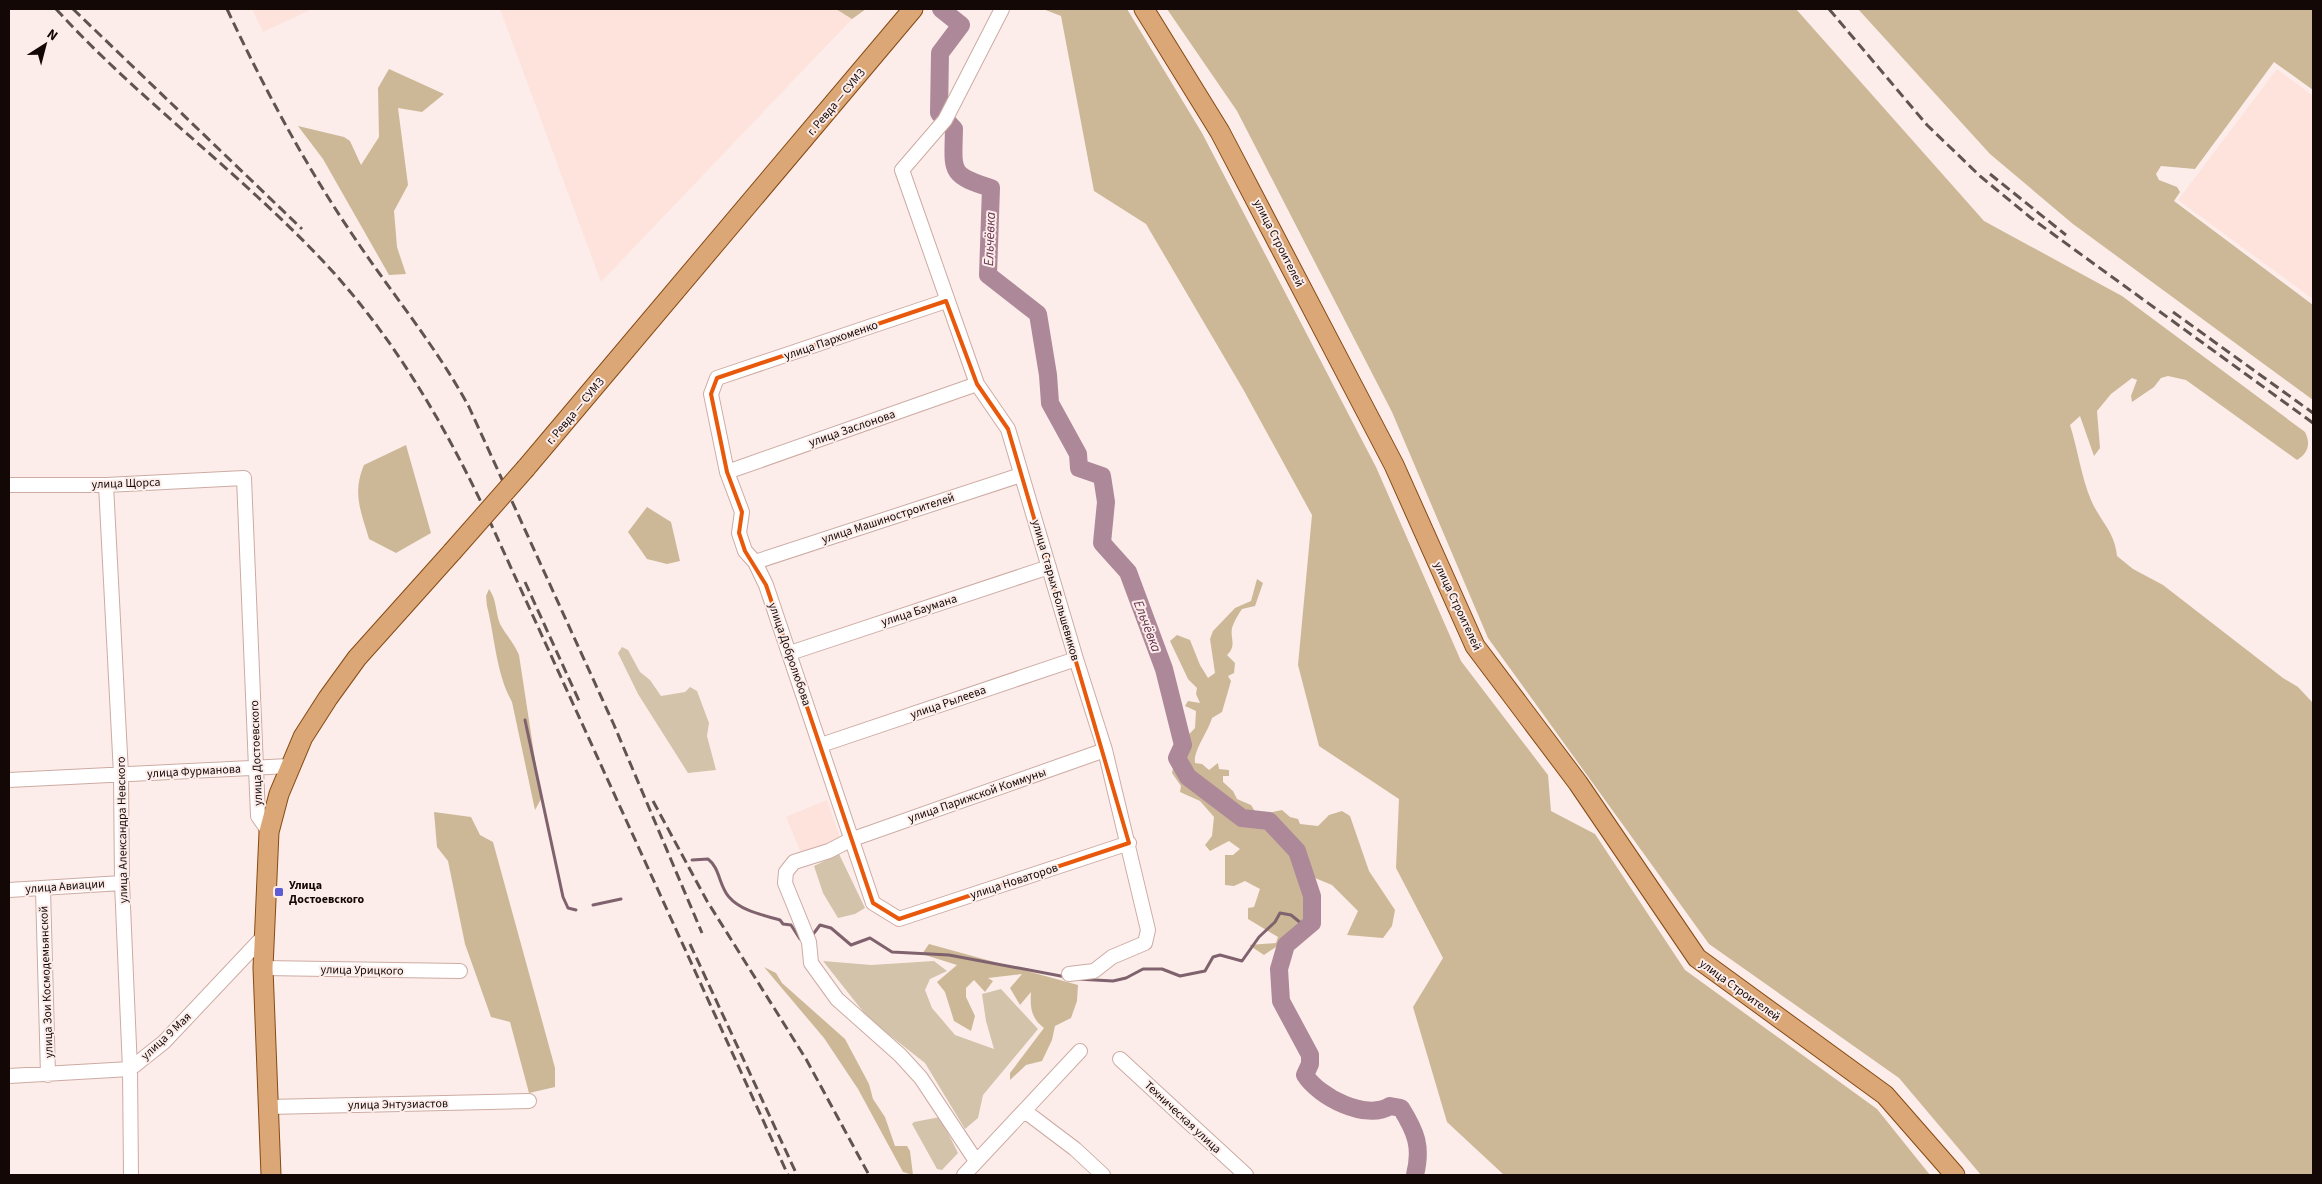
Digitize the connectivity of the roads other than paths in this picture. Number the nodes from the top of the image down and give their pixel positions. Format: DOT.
graph roads {
  1 [pos="913,9"];
  2 [pos="1002,9"];
  3 [pos="1144,9"];
  4 [pos="946,300"];
  5 [pos="716,378"];
  6 [pos="977,384"];
  7 [pos="727,472"];
  8 [pos="1021,475"];
  9 [pos="244,478"];
  10 [pos="9,485"];
  11 [pos="106,485"];
  12 [pos="755,562"];
  13 [pos="1049,567"];
  14 [pos="790,654"];
  15 [pos="1076,659"];
  16 [pos="821,745"];
  17 [pos="1105,750"];
  18 [pos="289,766"];
  19 [pos="258,768"];
  20 [pos="121,774"];
  21 [pos="9,780"];
  22 [pos="269,832"];
  23 [pos="850,840"];
  24 [pos="1129,843"];
  25 [pos="122,882"];
  26 [pos="43,889"];
  27 [pos="9,890"];
  28 [pos="899,919"];
  29 [pos="264,936"];
  30 [pos="264,968"];
  31 [pos="460,972"];
  32 [pos="1069,974"];
  33 [pos="1080,1051"];
  34 [pos="1120,1058"];
  35 [pos="130,1069"];
  36 [pos="48,1075"];
  37 [pos="9,1076"];
  38 [pos="529,1101"];
  39 [pos="268,1107"];
  40 [pos="1026,1112"];
  41 [pos="976,1161"];
  42 [pos="131,1175"];
  43 [pos="271,1175"];
  44 [pos="964,1175"];
  45 [pos="1103,1175"];
  46 [pos="1246,1175"];
  47 [pos="1955,1175"];
  1 -- 18 [label="main road, г. Ревда — СУМЗ, bridge"];
  2 -- 4 [label="street, улица Старых Большевиков"];
  3 -- 47 [label="main road, улица Строителей"];
  4 -- 5 [label="street, улица Пархоменко"];
  4 -- 6 [label="street, улица Старых Большевиков"];
  5 -- 7 [label="street, улица Добролюбова"];
  6 -- 7 [label="street, улица Заслонова"];
  6 -- 8 [label="street, улица Старых Большевиков"];
  7 -- 12 [label="street, улица Добролюбова"];
  8 -- 12 [label="street, улица Машиностроителей"];
  8 -- 13 [label="street, улица Старых Большевиков"];
  9 -- 11 [label="street, улица Щорса"];
  9 -- 19 [label="street, улица Достоевского"];
  10 -- 11 [label="street, улица Щорса"];
  11 -- 20 [label="street, улица Александра Невского"];
  12 -- 14 [label="street, улица Добролюбова"];
  13 -- 14 [label="street, улица Баумана"];
  13 -- 15 [label="street, улица Старых Большевиков"];
  14 -- 16 [label="street, улица Добролюбова"];
  15 -- 16 [label="street, улица Рылеева"];
  15 -- 17 [label="street, улица Старых Большевиков"];
  16 -- 23 [label="street, улица Добролюбова"];
  17 -- 23 [label="street, улица Парижской Коммуны"];
  17 -- 24 [label="street, улица Старых Большевиков"];
  18 -- 19 [label="street, улица Фурманова"];
  18 -- 22 [label="main road, г. Ревда — СУМЗ"];
  19 -- 20 [label="street, улица Фурманова"];
  19 -- 22 [label="street, улица Достоевского"];
  20 -- 21 [label="street, улица Фурманова"];
  20 -- 25 [label="street, улица Александра Невского"];
  22 -- 29 [label="main road, улица Достоевского"];
  23 -- 28 [label="street, улица Добролюбова"];
  23 -- 41 [label="street, улица Парижской Коммуны"];
  24 -- 28 [label="street, улица Новаторов"];
  24 -- 32 [label="street, улица Старых Большевиков"];
  25 -- 26 [label="street, улица Авиации"];
  25 -- 35 [label="street, улица Александра Невского"];
  26 -- 27 [label="street, улица Авиации"];
  26 -- 36 [label="street, улица Зои Космодемьянской"];
  29 -- 30 [label="main road, улица Достоевского"];
  29 -- 35 [label="street, улица 9 Мая"];
  30 -- 31 [label="street, улица Урицкого"];
  30 -- 39 [label="main road, улица Достоевского"];
  33 -- 40 [label="street"];
  34 -- 46 [label="street, Техническая улица"];
  35 -- 36 [label="street, улица 9 Мая"];
  35 -- 42 [label="street, улица Александра Невского"];
  36 -- 37 [label="street, улица 9 Мая"];
  38 -- 39 [label="street, улица Энтузиастов"];
  39 -- 43 [label="main road, улица Достоевского"];
  40 -- 41 [label="street"];
  40 -- 45 [label="street"];
  41 -- 44 [label="street"];
}
